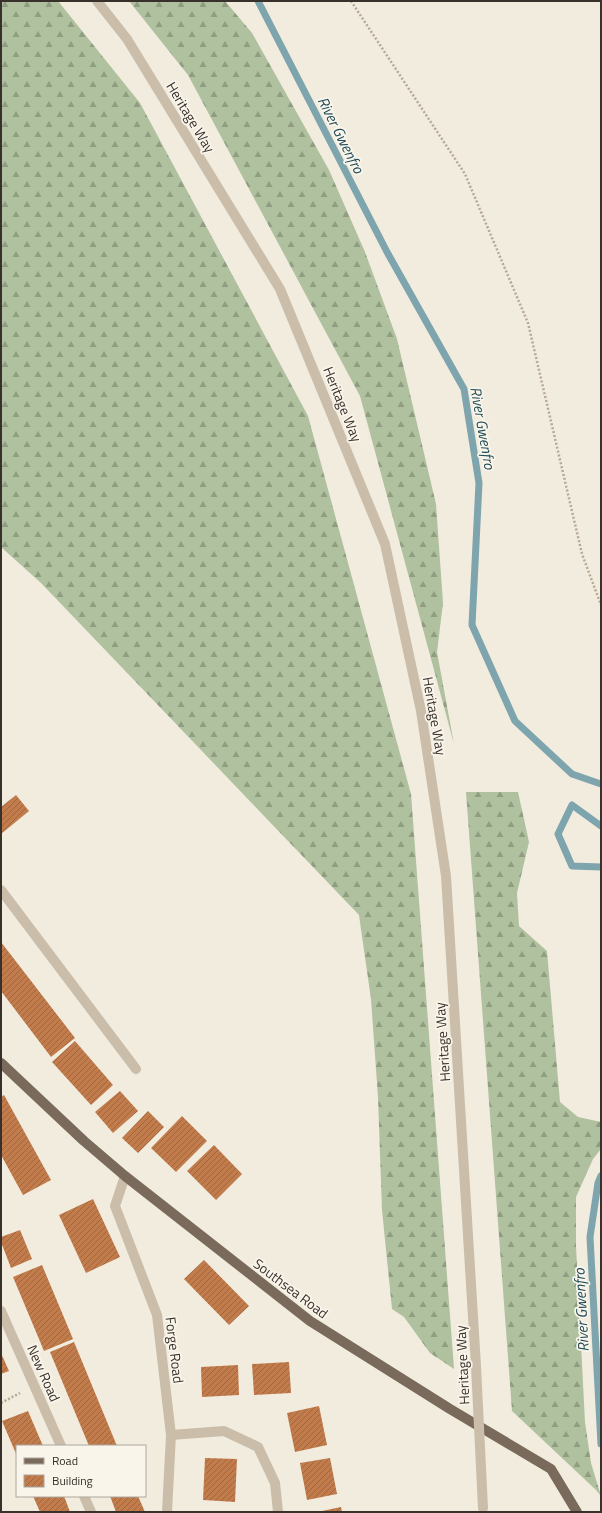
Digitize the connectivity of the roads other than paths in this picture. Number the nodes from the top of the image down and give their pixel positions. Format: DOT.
graph roads {
  1 [pos="97,1"];
  2 [pos="1,890"];
  3 [pos="1,1063"];
  4 [pos="136,1069"];
  5 [pos="125,1176"];
  6 [pos="1,1311"];
  7 [pos="171,1435"];
  8 [pos="61,1445"];
  9 [pos="84,1497"];
  10 [pos="483,1510"];
  11 [pos="91,1512"];
  12 [pos="167,1512"];
  13 [pos="278,1512"];
  14 [pos="577,1512"];
  1 -- 10 [label="street, Heritage Way, bridge"];
  2 -- 4 [label="street"];
  3 -- 5 [label="main road, Southsea Road"];
  5 -- 7 [label="street, Forge Road"];
  5 -- 14 [label="main road, Southsea Road"];
  6 -- 8 [label="street, New Road"];
  7 -- 12 [label="street, Forge Road"];
  7 -- 13 [label="street"];
  9 -- 11 [label="street"];
}
